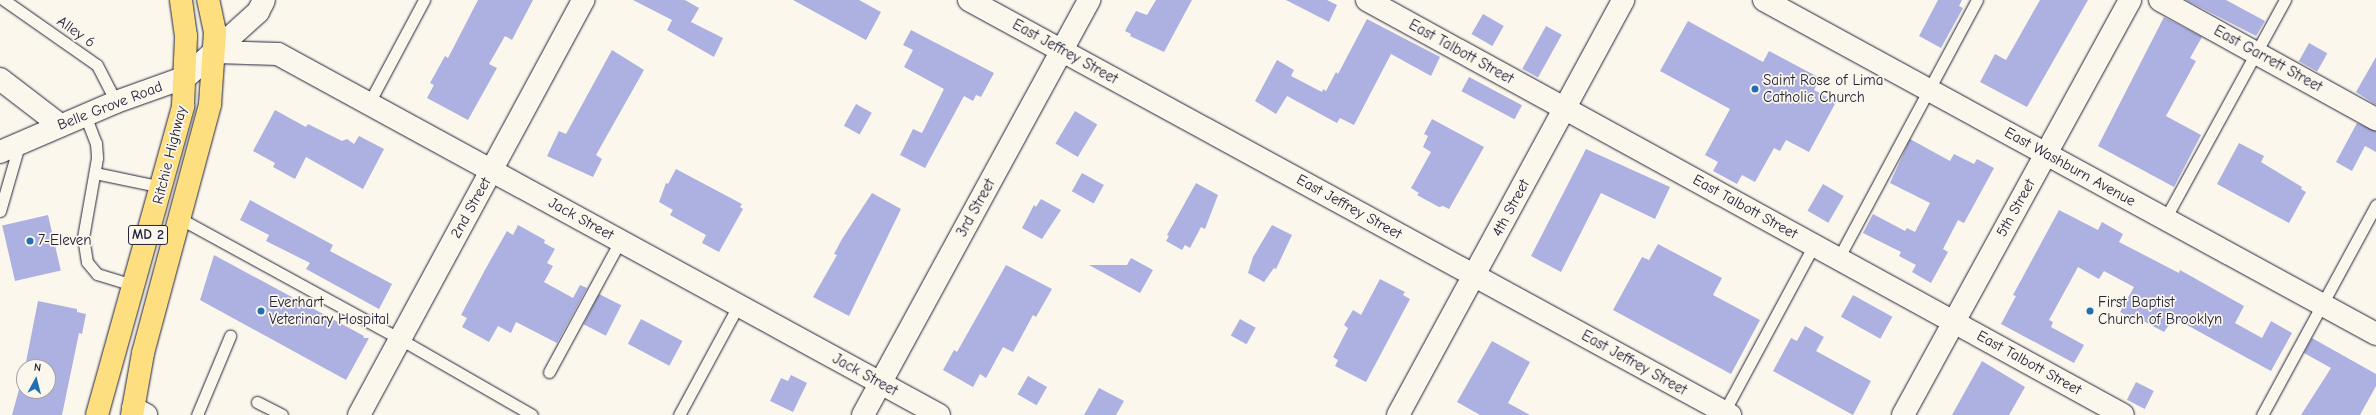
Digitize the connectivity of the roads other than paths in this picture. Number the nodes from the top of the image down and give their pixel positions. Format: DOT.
graph roads {
  1 [pos="4,0"];
  2 [pos="208,0"];
  3 [pos="264,0"];
  4 [pos="424,0"];
  5 [pos="969,0"];
  6 [pos="1089,0"];
  7 [pos="1367,0"];
  8 [pos="1623,0"];
  9 [pos="1977,0"];
  10 [pos="2130,0"];
  11 [pos="2160,0"];
  12 [pos="2285,0"];
  13 [pos="580,1"];
  14 [pos="1770,1"];
  15 [pos="182,3"];
  16 [pos="1062,51"];
  17 [pos="216,52"];
  18 [pos="2256,53"];
  19 [pos="186,77"];
  20 [pos="0,79"];
  21 [pos="1929,90"];
  22 [pos="116,102"];
  23 [pos="369,103"];
  24 [pos="1564,108"];
  25 [pos="85,115"];
  26 [pos="2376,119"];
  27 [pos="60,126"];
  28 [pos="9,148"];
  29 [pos="2046,154"];
  30 [pos="491,170"];
  31 [pos="95,173"];
  32 [pos="162,187"];
  33 [pos="2376,205"];
  34 [pos="0,211"];
  35 [pos="179,218"];
  36 [pos="2165,219"];
  37 [pos="620,241"];
  38 [pos="1814,245"];
  39 [pos="1838,259"];
  40 [pos="1474,275"];
  41 [pos="134,284"];
  42 [pos="2322,305"];
  43 [pos="738,306"];
  44 [pos="1954,322"];
  45 [pos="2376,334"];
  46 [pos="230,336"];
  47 [pos="400,339"];
  48 [pos="549,372"];
  49 [pos="880,383"];
  50 [pos="257,402"];
  51 [pos="137,413"];
  52 [pos="1727,413"];
  53 [pos="97,415"];
  54 [pos="197,415"];
  55 [pos="282,415"];
  56 [pos="358,415"];
  57 [pos="532,415"];
  58 [pos="679,415"];
  59 [pos="863,415"];
  60 [pos="939,415"];
  61 [pos="1398,415"];
  62 [pos="1903,415"];
  63 [pos="2123,415"];
  64 [pos="2262,415"];
  1 -- 22 [label="lane, Alley 6"];
  2 -- 17 [label="main road, MD 2"];
  3 -- 17 [label="street, Belle Grove Road"];
  4 -- 23 [label="lane"];
  5 -- 16 [label="street, East Jeffrey Street"];
  6 -- 16 [label="street, 3rd Street"];
  7 -- 24 [label="street, East Talbott Street"];
  8 -- 24 [label="street, 4th Street"];
  9 -- 21 [label="lane"];
  10 -- 29 [label="street, 5th Street"];
  11 -- 18 [label="street, East Garrett Street"];
  12 -- 18 [label="lane"];
  13 -- 30 [label="street, 2nd Street"];
  14 -- 21 [label="street, East Washburn Avenue"];
  15 -- 19 [label="main road, Ritchie Highway / MD 2"];
  16 -- 40 [label="street, East Jeffrey Street"];
  16 -- 49 [label="street, 3rd Street"];
  17 -- 19 [label="street, Belle Grove Road"];
  17 -- 23 [label="street, Jack Street"];
  17 -- 35 [label="main road, Ritchie Highway / MD 2"];
  18 -- 26 [label="street, East Garrett Street"];
  18 -- 36 [label="lane"];
  19 -- 22 [label="street, Belle Grove Road"];
  19 -- 32 [label="main road, Ritchie Highway / MD 2"];
  20 -- 27 [label="street"];
  21 -- 29 [label="street, East Washburn Avenue"];
  21 -- 39 [label="lane"];
  22 -- 25 [label="street, Belle Grove Road"];
  23 -- 30 [label="street, Jack Street"];
  24 -- 38 [label="street, East Talbott Street"];
  24 -- 40 [label="street, 4th Street"];
  25 -- 27 [label="street, Belle Grove Road"];
  25 -- 31 [label="lane"];
  27 -- 28 [label="street, Belle Grove Road"];
  28 -- 34 [label="lane"];
  29 -- 36 [label="street, East Washburn Avenue"];
  29 -- 44 [label="street, 5th Street"];
  30 -- 37 [label="street, Jack Street"];
  30 -- 47 [label="street, 2nd Street"];
  31 -- 32 [label="lane"];
  31 -- 41 [label="lane"];
  32 -- 41 [label="main road, Ritchie Highway / MD 2"];
  33 -- 42 [label="lane"];
  35 -- 47 [label="lane"];
  35 -- 51 [label="main road, Ritchie Highway / MD 2"];
  36 -- 42 [label="street, East Washburn Avenue"];
  37 -- 43 [label="street, Jack Street"];
  37 -- 48 [label="lane"];
  38 -- 39 [label="street, East Talbott Street"];
  38 -- 52 [label="lane"];
  39 -- 44 [label="street, East Talbott Street"];
  40 -- 52 [label="street, East Jeffrey Street"];
  40 -- 61 [label="street, 4th Street"];
  41 -- 53 [label="main road, Ritchie Highway / MD 2"];
  42 -- 45 [label="street, East Washburn Avenue"];
  42 -- 64 [label="lane"];
  43 -- 49 [label="street, Jack Street"];
  43 -- 58 [label="lane"];
  44 -- 62 [label="street, 5th Street"];
  44 -- 63 [label="street, East Talbott Street"];
  46 -- 54 [label="lane"];
  47 -- 56 [label="street, 2nd Street"];
  47 -- 57 [label="lane"];
  49 -- 59 [label="street, 3rd Street"];
  49 -- 60 [label="street, Jack Street"];
  50 -- 55 [label="lane"];
}
